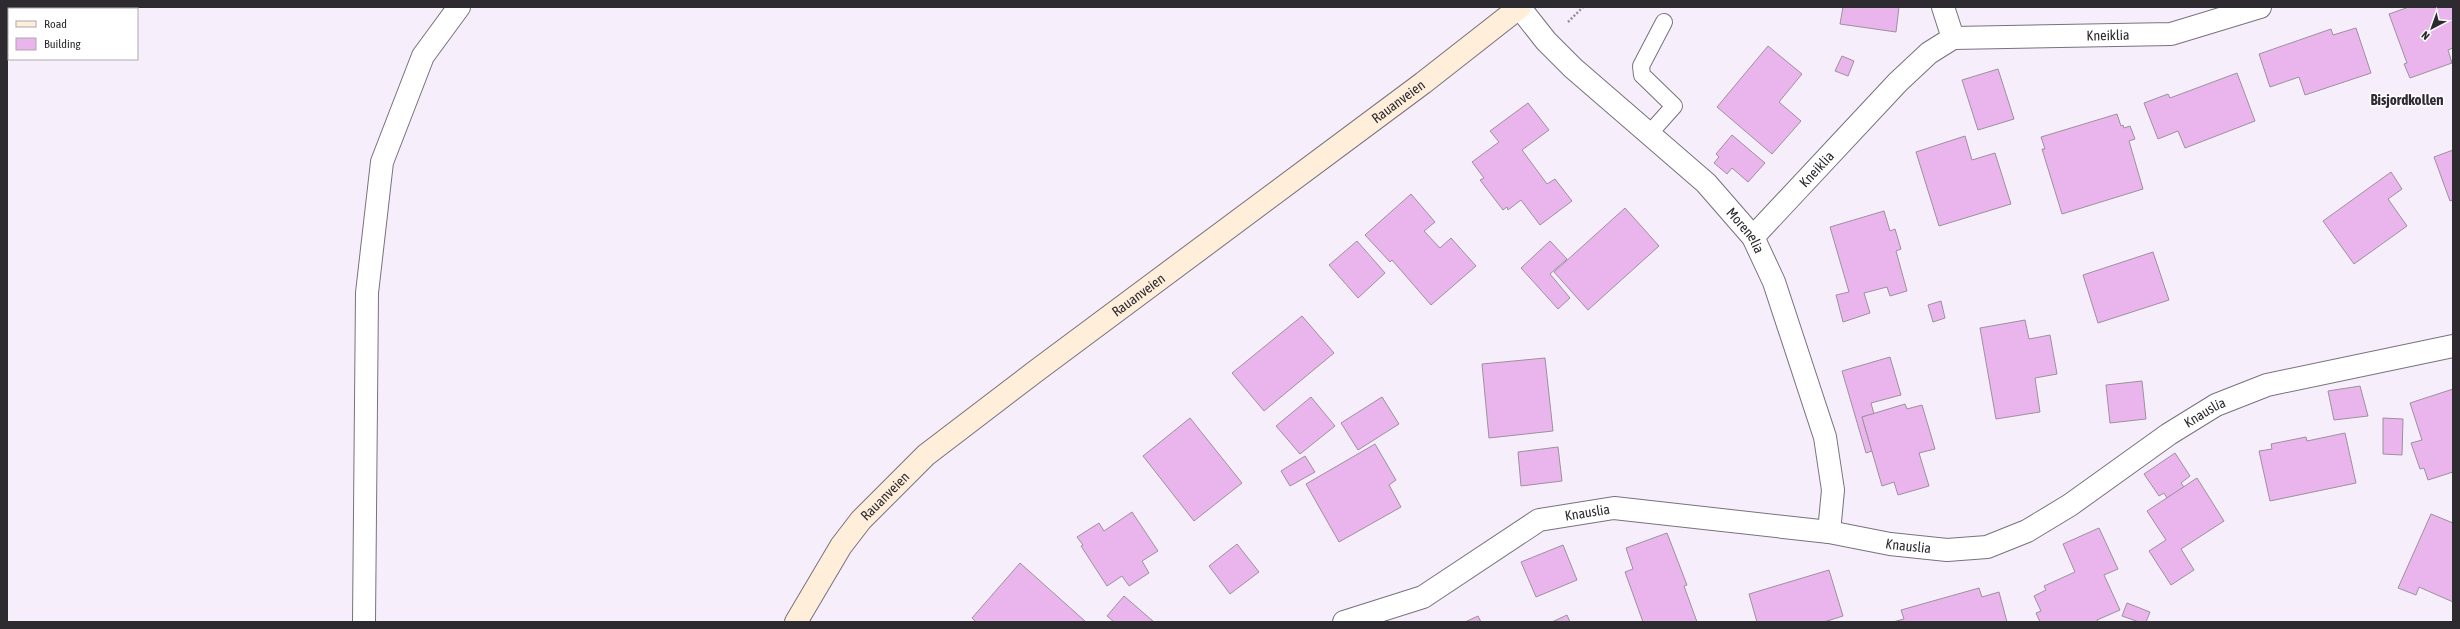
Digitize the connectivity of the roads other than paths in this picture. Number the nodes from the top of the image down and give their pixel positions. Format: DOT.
graph roads {
  1 [pos="459,7"];
  2 [pos="1520,7"];
  3 [pos="1943,7"];
  4 [pos="2260,7"];
  5 [pos="1664,22"];
  6 [pos="1953,38"];
  7 [pos="1649,134"];
  8 [pos="1753,237"];
  9 [pos="2453,346"];
  10 [pos="1829,532"];
  11 [pos="364,622"];
  12 [pos="796,622"];
  13 [pos="1344,622"];
  1 -- 11 [label="street"];
  2 -- 7 [label="street, Morenelia"];
  2 -- 12 [label="main road, Rauanveien"];
  3 -- 6 [label="street"];
  4 -- 6 [label="street, Kneiklia"];
  5 -- 7 [label="lane"];
  6 -- 8 [label="street, Kneiklia"];
  7 -- 8 [label="street, Morenelia"];
  8 -- 10 [label="street, Morenelia"];
  9 -- 10 [label="street, Knauslia"];
  10 -- 13 [label="street, Knauslia"];
}
